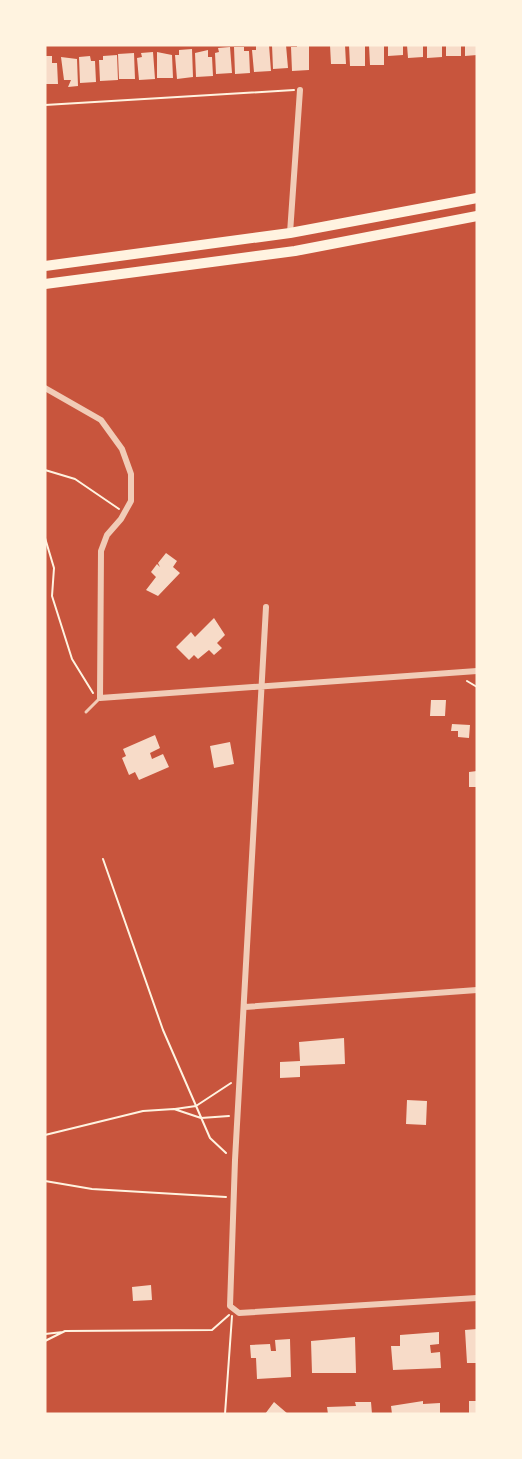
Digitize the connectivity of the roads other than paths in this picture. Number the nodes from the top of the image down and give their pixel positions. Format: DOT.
graph roads {
  1 [pos="300,90"];
  2 [pos="477,198"];
  3 [pos="477,216"];
  4 [pos="290,233"];
  5 [pos="45,266"];
  6 [pos="45,284"];
  7 [pos="45,388"];
  8 [pos="266,607"];
  9 [pos="477,671"];
  10 [pos="264,686"];
  11 [pos="100,698"];
  12 [pos="86,712"];
  13 [pos="477,990"];
  14 [pos="245,1007"];
  15 [pos="477,1298"];
  1 -- 4 [label="street"];
  2 -- 4 [label="highway"];
  3 -- 6 [label="highway"];
  4 -- 5 [label="highway"];
  7 -- 11 [label="street"];
  8 -- 10 [label="street"];
  9 -- 10 [label="street"];
  10 -- 11 [label="street"];
  10 -- 14 [label="street"];
  11 -- 12 [label="lane"];
  13 -- 14 [label="street"];
  14 -- 15 [label="street"];
}
